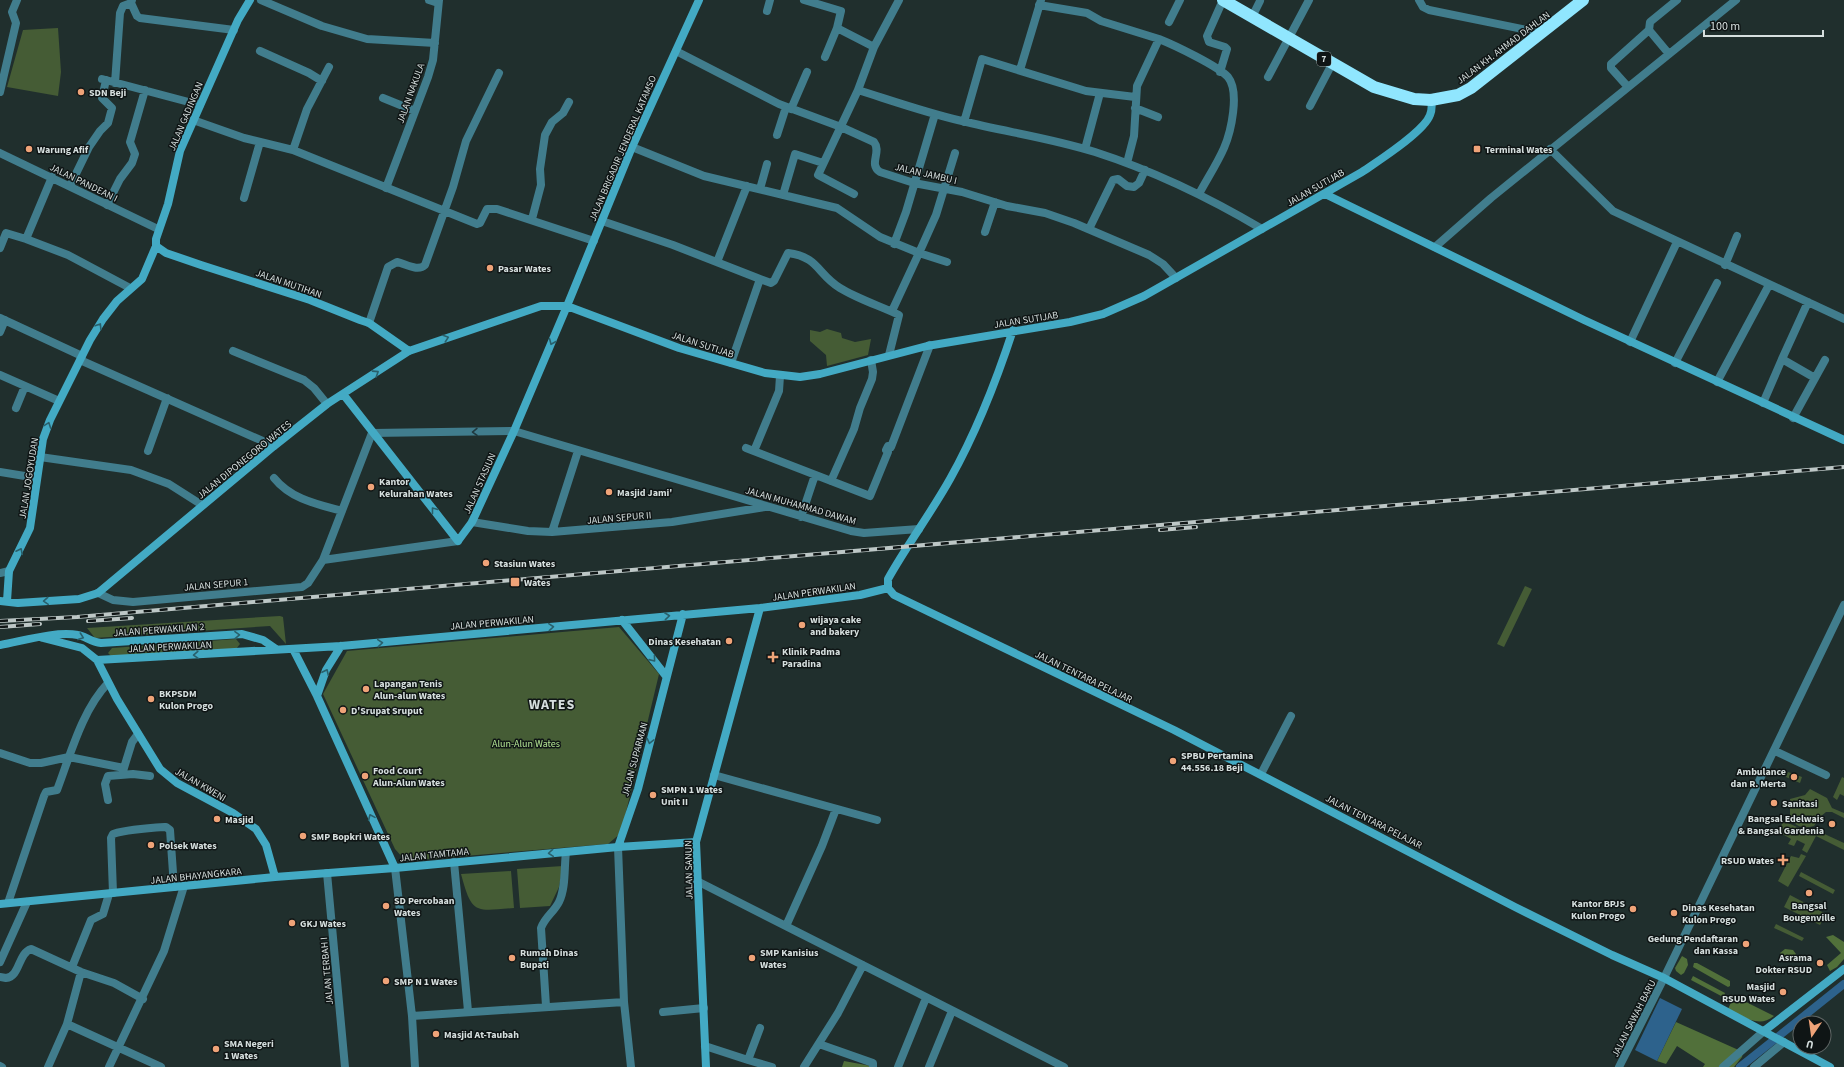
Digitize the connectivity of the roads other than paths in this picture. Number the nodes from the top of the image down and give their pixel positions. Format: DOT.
graph roads {
  1 [pos="17,0"];
  2 [pos="261,0"];
  3 [pos="429,0"];
  4 [pos="699,0"];
  5 [pos="770,0"];
  6 [pos="804,0"];
  7 [pos="899,0"];
  8 [pos="1180,0"];
  9 [pos="1223,0"];
  10 [pos="1309,0"];
  11 [pos="1419,0"];
  12 [pos="1583,0"];
  13 [pos="1677,0"];
  14 [pos="1736,0"];
  15 [pos="247,1"];
  16 [pos="439,1"];
  17 [pos="1260,1"];
  18 [pos="131,2"];
  19 [pos="1040,2"];
  20 [pos="767,11"];
  21 [pos="1252,17"];
  22 [pos="1169,22"];
  23 [pos="837,28"];
  24 [pos="234,30"];
  25 [pos="1649,30"];
  26 [pos="1542,33"];
  27 [pos="1159,39"];
  28 [pos="1290,39"];
  29 [pos="435,43"];
  30 [pos="874,47"];
  31 [pos="260,51"];
  32 [pos="676,51"];
  33 [pos="1669,54"];
  34 [pos="825,57"];
  35 [pos="1332,64"];
  36 [pos="329,67"];
  37 [pos="1020,70"];
  38 [pos="807,72"];
  39 [pos="1220,72"];
  40 [pos="499,73"];
  41 [pos="1268,77"];
  42 [pos="322,81"];
  43 [pos="115,83"];
  44 [pos="1628,87"];
  45 [pos="145,90"];
  46 [pos="858,90"];
  47 [pos="0,92"];
  48 [pos="1100,93"];
  49 [pos="1135,97"];
  50 [pos="383,98"];
  51 [pos="1431,100"];
  52 [pos="569,102"];
  53 [pos="200,105"];
  54 [pos="1310,106"];
  55 [pos="788,108"];
  56 [pos="1136,108"];
  57 [pos="415,111"];
  58 [pos="935,114"];
  59 [pos="1158,117"];
  60 [pos="193,120"];
  61 [pos="964,122"];
  62 [pos="841,127"];
  63 [pos="777,135"];
  64 [pos="260,142"];
  65 [pos="632,147"];
  66 [pos="1085,149"];
  67 [pos="1550,149"];
  68 [pos="293,150"];
  69 [pos="955,153"];
  70 [pos="1,155"];
  71 [pos="823,163"];
  72 [pos="1127,163"];
  73 [pos="768,164"];
  74 [pos="1145,170"];
  75 [pos="52,177"];
  76 [pos="914,183"];
  77 [pos="70,186"];
  78 [pos="747,186"];
  79 [pos="944,187"];
  80 [pos="386,188"];
  81 [pos="760,189"];
  82 [pos="854,194"];
  83 [pos="1199,194"];
  84 [pos="1325,194"];
  85 [pos="783,195"];
  86 [pos="244,198"];
  87 [pos="995,202"];
  88 [pos="107,205"];
  89 [pos="444,211"];
  90 [pos="532,219"];
  91 [pos="602,221"];
  92 [pos="1262,228"];
  93 [pos="158,229"];
  94 [pos="1089,229"];
  95 [pos="985,232"];
  96 [pos="1738,236"];
  97 [pos="26,239"];
  98 [pos="594,241"];
  99 [pos="1677,242"];
  100 [pos="894,244"];
  101 [pos="156,246"];
  102 [pos="1435,247"];
  103 [pos="0,248"];
  104 [pos="919,253"];
  105 [pos="718,262"];
  106 [pos="947,262"];
  107 [pos="1725,265"];
  108 [pos="1176,278"];
  109 [pos="760,279"];
  110 [pos="1717,283"];
  111 [pos="1769,285"];
  112 [pos="130,288"];
  113 [pos="1808,302"];
  114 [pos="567,306"];
  115 [pos="892,312"];
  116 [pos="2,319"];
  117 [pos="1844,319"];
  118 [pos="369,323"];
  119 [pos="1013,330"];
  120 [pos="0,332"];
  121 [pos="1630,342"];
  122 [pos="930,345"];
  123 [pos="233,351"];
  124 [pos="409,351"];
  125 [pos="890,355"];
  126 [pos="81,358"];
  127 [pos="1782,359"];
  128 [pos="871,360"];
  129 [pos="1825,360"];
  130 [pos="731,363"];
  131 [pos="1675,363"];
  132 [pos="0,375"];
  133 [pos="780,376"];
  134 [pos="1815,378"];
  135 [pos="1717,382"];
  136 [pos="25,386"];
  137 [pos="344,394"];
  138 [pos="167,398"];
  139 [pos="59,401"];
  140 [pos="328,404"];
  141 [pos="1763,404"];
  142 [pos="16,408"];
  143 [pos="1793,418"];
  144 [pos="514,431"];
  145 [pos="372,433"];
  146 [pos="1844,440"];
  147 [pos="274,446"];
  148 [pos="746,448"];
  149 [pos="148,451"];
  150 [pos="578,451"];
  151 [pos="754,451"];
  152 [pos="40,457"];
  153 [pos="0,472"];
  154 [pos="815,475"];
  155 [pos="37,478"];
  156 [pos="274,478"];
  157 [pos="831,481"];
  158 [pos="202,506"];
  159 [pos="768,507"];
  160 [pos="342,511"];
  161 [pos="801,517"];
  162 [pos="472,522"];
  163 [pos="920,529"];
  164 [pos="552,532"];
  165 [pos="458,541"];
  166 [pos="323,560"];
  167 [pos="9,571"];
  168 [pos="0,573"];
  169 [pos="888,588"];
  170 [pos="98,593"];
  171 [pos="3,601"];
  172 [pos="1844,605"];
  173 [pos="760,608"];
  174 [pos="683,614"];
  175 [pos="622,620"];
  176 [pos="42,638"];
  177 [pos="0,645"];
  178 [pos="341,646"];
  179 [pos="276,649"];
  180 [pos="293,649"];
  181 [pos="97,660"];
  182 [pos="666,676"];
  183 [pos="108,683"];
  184 [pos="317,696"];
  185 [pos="1291,716"];
  186 [pos="138,734"];
  187 [pos="1775,751"];
  188 [pos="0,753"];
  189 [pos="69,758"];
  190 [pos="123,771"];
  191 [pos="1261,774"];
  192 [pos="714,775"];
  193 [pos="150,776"];
  194 [pos="1826,776"];
  195 [pos="108,800"];
  196 [pos="836,809"];
  197 [pos="877,820"];
  198 [pos="696,842"];
  199 [pos="618,847"];
  200 [pos="566,852"];
  201 [pos="454,862"];
  202 [pos="395,868"];
  203 [pos="327,873"];
  204 [pos="275,877"];
  205 [pos="697,881"];
  206 [pos="184,886"];
  207 [pos="174,887"];
  208 [pos="111,893"];
  209 [pos="27,902"];
  210 [pos="4,904"];
  211 [pos="786,926"];
  212 [pos="0,962"];
  213 [pos="863,965"];
  214 [pos="72,967"];
  215 [pos="1844,969"];
  216 [pos="82,972"];
  217 [pos="0,977"];
  218 [pos="1664,978"];
  219 [pos="142,998"];
  220 [pos="926,998"];
  221 [pos="624,1002"];
  222 [pos="546,1006"];
  223 [pos="704,1008"];
  224 [pos="468,1011"];
  225 [pos="952,1011"];
  226 [pos="663,1012"];
  227 [pos="412,1016"];
  228 [pos="67,1024"];
  229 [pos="760,1028"];
  230 [pos="1768,1033"];
  231 [pos="1783,1042"];
  232 [pos="819,1044"];
  233 [pos="705,1046"];
  234 [pos="119,1047"];
  235 [pos="748,1060"];
  236 [pos="48,1067"];
  237 [pos="109,1067"];
  238 [pos="161,1067"];
  239 [pos="345,1067"];
  240 [pos="414,1067"];
  241 [pos="631,1067"];
  242 [pos="706,1067"];
  243 [pos="772,1067"];
  244 [pos="804,1067"];
  245 [pos="873,1067"];
  246 [pos="898,1067"];
  247 [pos="928,1067"];
  248 [pos="1064,1067"];
  249 [pos="1618,1067"];
  250 [pos="1723,1067"];
  251 [pos="1754,1067"];
  252 [pos="1830,1067"];
  1 -- 47 [label="street"];
  2 -- 29 [label="street"];
  3 -- 16 [label="street"];
  4 -- 32 [label="main road, JALAN BRIGADIR JENDERAL KATAMSO"];
  5 -- 20 [label="street"];
  6 -- 23 [label="street"];
  7 -- 30 [label="street"];
  8 -- 22 [label="street"];
  9 -- 21 [label="highway, 7"];
  9 -- 39 [label="street"];
  10 -- 28 [label="street"];
  11 -- 26 [label="street"];
  12 -- 26 [label="highway, JALAN KH. AHMAD DAHLAN / 7"];
  13 -- 25 [label="street"];
  14 -- 33 [label="street"];
  15 -- 24 [label="main road, JALAN GADINGAN"];
  16 -- 29 [label="street, JALAN NAKULA"];
  17 -- 21 [label="street"];
  18 -- 24 [label="street"];
  18 -- 43 [label="street"];
  19 -- 27 [label="street"];
  19 -- 37 [label="street"];
  21 -- 28 [label="highway, 7"];
  23 -- 30 [label="street"];
  23 -- 34 [label="street"];
  24 -- 53 [label="main road, JALAN GADINGAN"];
  25 -- 33 [label="street"];
  25 -- 44 [label="street"];
  26 -- 51 [label="highway, JALAN KH. AHMAD DAHLAN / 7"];
  27 -- 39 [label="street"];
  27 -- 49 [label="street"];
  28 -- 35 [label="highway, 7"];
  28 -- 41 [label="street"];
  29 -- 57 [label="street, JALAN NAKULA"];
  30 -- 46 [label="street"];
  31 -- 42 [label="street"];
  32 -- 55 [label="street, JALAN JAMBU I"];
  32 -- 65 [label="main road, JALAN BRIGADIR JENDERAL KATAMSO"];
  33 -- 44 [label="street"];
  35 -- 51 [label="highway, 7"];
  35 -- 54 [label="street"];
  36 -- 42 [label="street"];
  37 -- 48 [label="street"];
  37 -- 61 [label="street"];
  38 -- 55 [label="street"];
  39 -- 83 [label="street"];
  40 -- 89 [label="street"];
  42 -- 68 [label="street"];
  43 -- 45 [label="street"];
  43 -- 77 [label="street"];
  44 -- 67 [label="street"];
  45 -- 53 [label="street"];
  45 -- 88 [label="street"];
  46 -- 58 [label="street"];
  46 -- 62 [label="street"];
  48 -- 49 [label="street"];
  48 -- 66 [label="street"];
  49 -- 56 [label="street"];
  50 -- 57 [label="street"];
  51 -- 84 [label="main road, JALAN SUTIJAB"];
  52 -- 90 [label="street"];
  53 -- 60 [label="main road, JALAN GADINGAN"];
  55 -- 62 [label="street, JALAN JAMBU I"];
  55 -- 63 [label="street"];
  56 -- 59 [label="street"];
  56 -- 72 [label="street"];
  57 -- 80 [label="street, JALAN NAKULA"];
  58 -- 61 [label="street"];
  58 -- 76 [label="street"];
  60 -- 64 [label="street"];
  60 -- 93 [label="main road, JALAN GADINGAN"];
  61 -- 66 [label="street"];
  62 -- 71 [label="street"];
  62 -- 76 [label="street, JALAN JAMBU I"];
  64 -- 68 [label="street"];
  64 -- 86 [label="street"];
  65 -- 78 [label="street"];
  65 -- 91 [label="main road, JALAN BRIGADIR JENDERAL KATAMSO"];
  66 -- 72 [label="street"];
  67 -- 99 [label="street"];
  67 -- 102 [label="street"];
  68 -- 80 [label="street"];
  69 -- 79 [label="street"];
  70 -- 75 [label="street, JALAN PANDEAN I"];
  71 -- 82 [label="street"];
  71 -- 85 [label="street"];
  72 -- 74 [label="street"];
  73 -- 81 [label="street"];
  74 -- 83 [label="street"];
  74 -- 94 [label="street"];
  75 -- 77 [label="street, JALAN PANDEAN I"];
  75 -- 97 [label="street"];
  76 -- 79 [label="street, JALAN JAMBU I"];
  76 -- 100 [label="street"];
  77 -- 88 [label="street, JALAN PANDEAN I"];
  78 -- 81 [label="street"];
  78 -- 105 [label="street"];
  79 -- 87 [label="street, JALAN JAMBU I"];
  79 -- 104 [label="street"];
  80 -- 89 [label="street"];
  81 -- 85 [label="street"];
  83 -- 92 [label="street"];
  84 -- 92 [label="main road, JALAN SUTIJAB"];
  84 -- 102 [label="main road"];
  85 -- 100 [label="street"];
  87 -- 94 [label="street, JALAN JAMBU I"];
  87 -- 95 [label="street"];
  88 -- 93 [label="street, JALAN PANDEAN I"];
  89 -- 90 [label="street"];
  89 -- 118 [label="street"];
  90 -- 98 [label="street"];
  91 -- 98 [label="main road, JALAN BRIGADIR JENDERAL KATAMSO"];
  91 -- 105 [label="street"];
  92 -- 108 [label="main road, JALAN SUTIJAB"];
  93 -- 101 [label="main road, JALAN GADINGAN"];
  94 -- 108 [label="street, JALAN JAMBU I"];
  96 -- 107 [label="street"];
  97 -- 103 [label="street"];
  97 -- 112 [label="street"];
  98 -- 114 [label="main road, JALAN BRIGADIR JENDERAL KATAMSO"];
  99 -- 107 [label="street"];
  99 -- 121 [label="street"];
  100 -- 104 [label="street"];
  101 -- 112 [label="main road, JALAN JOGOYUDAN"];
  101 -- 118 [label="main road, JALAN MUTIHAN"];
  102 -- 121 [label="main road"];
  104 -- 106 [label="street"];
  104 -- 115 [label="street"];
  105 -- 109 [label="street"];
  107 -- 111 [label="street"];
  108 -- 119 [label="main road, JALAN SUTIJAB"];
  109 -- 115 [label="street"];
  109 -- 130 [label="street"];
  110 -- 131 [label="street"];
  111 -- 113 [label="street"];
  111 -- 135 [label="street"];
  126 -- 112 [label="main road, JALAN JOGOYUDAN, one-way"];
  113 -- 117 [label="street"];
  113 -- 127 [label="street"];
  124 -- 114 [label="main road, JALAN DIPONEGORO WATES, one-way"];
  114 -- 130 [label="main road, JALAN SUTIJAB"];
  114 -- 144 [label="main road, JALAN STASIUN, one-way"];
  115 -- 125 [label="street"];
  116 -- 120 [label="street"];
  116 -- 126 [label="street"];
  118 -- 124 [label="main road, JALAN MUTIHAN"];
  119 -- 122 [label="main road, JALAN SUTIJAB"];
  119 -- 163 [label="main road"];
  121 -- 131 [label="main road"];
  122 -- 125 [label="main road, JALAN SUTIJAB"];
  122 -- 157 [label="street"];
  123 -- 140 [label="street"];
  137 -- 124 [label="main road, JALAN DIPONEGORO WATES, one-way"];
  125 -- 128 [label="main road, JALAN SUTIJAB"];
  126 -- 138 [label="street"];
  126 -- 139 [label="main road, JALAN JOGOYUDAN"];
  127 -- 134 [label="street"];
  127 -- 141 [label="street"];
  128 -- 133 [label="main road, JALAN SUTIJAB"];
  128 -- 157 [label="street"];
  129 -- 134 [label="street"];
  130 -- 133 [label="main road, JALAN SUTIJAB"];
  131 -- 135 [label="main road"];
  132 -- 136 [label="street"];
  133 -- 151 [label="street"];
  134 -- 143 [label="street"];
  135 -- 141 [label="main road"];
  136 -- 139 [label="street"];
  136 -- 142 [label="street"];
  137 -- 140 [label="main road, JALAN DIPONEGORO WATES"];
  137 -- 145 [label="main road"];
  138 -- 147 [label="street"];
  138 -- 149 [label="street"];
  152 -- 139 [label="main road, JALAN JOGOYUDAN, one-way"];
  140 -- 147 [label="main road, JALAN DIPONEGORO WATES"];
  141 -- 143 [label="main road"];
  143 -- 146 [label="main road"];
  144 -- 145 [label="street, JALAN MUHAMMAD DAWAM, one-way"];
  144 -- 150 [label="street, JALAN MUHAMMAD DAWAM"];
  144 -- 162 [label="main road, JALAN STASIUN"];
  145 -- 160 [label="street, JALAN SEPUR 1"];
  165 -- 145 [label="main road, one-way"];
  147 -- 158 [label="main road, JALAN DIPONEGORO WATES"];
  148 -- 151 [label="street"];
  150 -- 159 [label="street, JALAN MUHAMMAD DAWAM"];
  150 -- 164 [label="street"];
  151 -- 154 [label="street"];
  152 -- 155 [label="main road, JALAN JOGOYUDAN"];
  152 -- 158 [label="street"];
  153 -- 155 [label="street"];
  154 -- 157 [label="street"];
  154 -- 161 [label="street"];
  167 -- 155 [label="main road, JALAN JOGOYUDAN, one-way"];
  156 -- 160 [label="street"];
  158 -- 170 [label="main road, JALAN DIPONEGORO WATES"];
  159 -- 161 [label="street, JALAN MUHAMMAD DAWAM"];
  159 -- 164 [label="street, JALAN SEPUR II"];
  160 -- 166 [label="street, JALAN SEPUR 1"];
  161 -- 163 [label="street, JALAN MUHAMMAD DAWAM"];
  162 -- 164 [label="street, JALAN SEPUR II"];
  162 -- 165 [label="main road, JALAN STASIUN"];
  163 -- 169 [label="main road"];
  165 -- 166 [label="street"];
  166 -- 170 [label="street, JALAN SEPUR 1"];
  167 -- 168 [label="street"];
  167 -- 171 [label="main road, JALAN JOGOYUDAN"];
  169 -- 173 [label="main road, JALAN PERWAKILAN"];
  169 -- 191 [label="main road, JALAN TENTARA PELAJAR"];
  170 -- 171 [label="main road, JALAN JOGOYUDAN, one-way"];
  172 -- 187 [label="street, JALAN SAWAH BARU"];
  173 -- 174 [label="main road, JALAN PERWAKILAN"];
  173 -- 192 [label="main road, JALAN SANUN"];
  175 -- 174 [label="main road, JALAN PERWAKILAN, one-way"];
  174 -- 182 [label="main road, JALAN SUPARMAN"];
  178 -- 175 [label="main road, JALAN PERWAKILAN, one-way"];
  175 -- 182 [label="main road, one-way"];
  176 -- 177 [label="main road, JALAN PERWAKILAN 2"];
  176 -- 179 [label="main road, JALAN PERWAKILAN 2, one-way"];
  176 -- 181 [label="main road"];
  178 -- 180 [label="main road, JALAN PERWAKILAN"];
  184 -- 178 [label="main road, one-way"];
  179 -- 180 [label="main road, JALAN PERWAKILAN"];
  179 -- 181 [label="main road, JALAN PERWAKILAN, one-way"];
  180 -- 184 [label="main road, JALAN TAMTAMA"];
  181 -- 183 [label="main road, JALAN KWENI"];
  182 -- 199 [label="main road, JALAN SUPARMAN, one-way"];
  183 -- 186 [label="main road, JALAN KWENI"];
  183 -- 189 [label="street"];
  202 -- 184 [label="main road, JALAN TAMTAMA, one-way"];
  185 -- 191 [label="street"];
  186 -- 190 [label="street"];
  186 -- 204 [label="main road, JALAN KWENI"];
  187 -- 194 [label="street"];
  187 -- 218 [label="street, JALAN SAWAH BARU"];
  188 -- 189 [label="street"];
  189 -- 190 [label="street"];
  189 -- 210 [label="street"];
  190 -- 193 [label="street"];
  190 -- 195 [label="street"];
  191 -- 218 [label="main road, JALAN TENTARA PELAJAR"];
  192 -- 196 [label="street"];
  192 -- 198 [label="main road, JALAN SANUN"];
  196 -- 197 [label="street"];
  196 -- 211 [label="street"];
  198 -- 199 [label="main road, JALAN TAMTAMA"];
  198 -- 205 [label="main road, JALAN SANUN"];
  199 -- 200 [label="main road, JALAN TAMTAMA"];
  199 -- 221 [label="street"];
  200 -- 201 [label="main road, JALAN TAMTAMA, one-way"];
  200 -- 222 [label="street"];
  201 -- 202 [label="main road, JALAN TAMTAMA"];
  201 -- 224 [label="street"];
  202 -- 203 [label="main road, JALAN BHAYANGKARA"];
  202 -- 227 [label="street"];
  203 -- 204 [label="main road, JALAN BHAYANGKARA"];
  203 -- 239 [label="street, JALAN TERBAH I"];
  204 -- 206 [label="main road, JALAN BHAYANGKARA"];
  205 -- 211 [label="street"];
  205 -- 223 [label="main road, JALAN SANUN"];
  206 -- 207 [label="main road, JALAN BHAYANGKARA"];
  206 -- 219 [label="street"];
  207 -- 208 [label="main road, JALAN BHAYANGKARA"];
  207 -- 208 [label="street"];
  208 -- 209 [label="main road, JALAN BHAYANGKARA"];
  208 -- 214 [label="street"];
  209 -- 210 [label="main road, JALAN BHAYANGKARA"];
  209 -- 212 [label="street"];
  211 -- 213 [label="street"];
  213 -- 220 [label="street"];
  213 -- 232 [label="street"];
  214 -- 216 [label="street"];
  214 -- 217 [label="street"];
  215 -- 230 [label="main road"];
  216 -- 219 [label="street"];
  216 -- 228 [label="street"];
  218 -- 230 [label="main road, JALAN TENTARA PELAJAR"];
  218 -- 249 [label="street, JALAN SAWAH BARU"];
  219 -- 234 [label="street"];
  220 -- 225 [label="street"];
  220 -- 246 [label="street"];
  221 -- 222 [label="street"];
  221 -- 241 [label="street"];
  222 -- 224 [label="street"];
  223 -- 226 [label="street"];
  223 -- 233 [label="main road, JALAN SANUN"];
  224 -- 227 [label="street"];
  225 -- 247 [label="street"];
  225 -- 248 [label="street"];
  227 -- 240 [label="street"];
  228 -- 234 [label="street"];
  228 -- 236 [label="street"];
  229 -- 235 [label="street"];
  230 -- 231 [label="main road, JALAN TENTARA PELAJAR"];
  230 -- 250 [label="street"];
  231 -- 251 [label="street"];
  231 -- 252 [label="main road, JALAN TENTARA PELAJAR"];
  232 -- 244 [label="street"];
  232 -- 245 [label="street"];
  233 -- 235 [label="street"];
  233 -- 242 [label="main road, JALAN SANUN"];
  234 -- 237 [label="street"];
  234 -- 238 [label="street"];
  235 -- 243 [label="street"];
}
